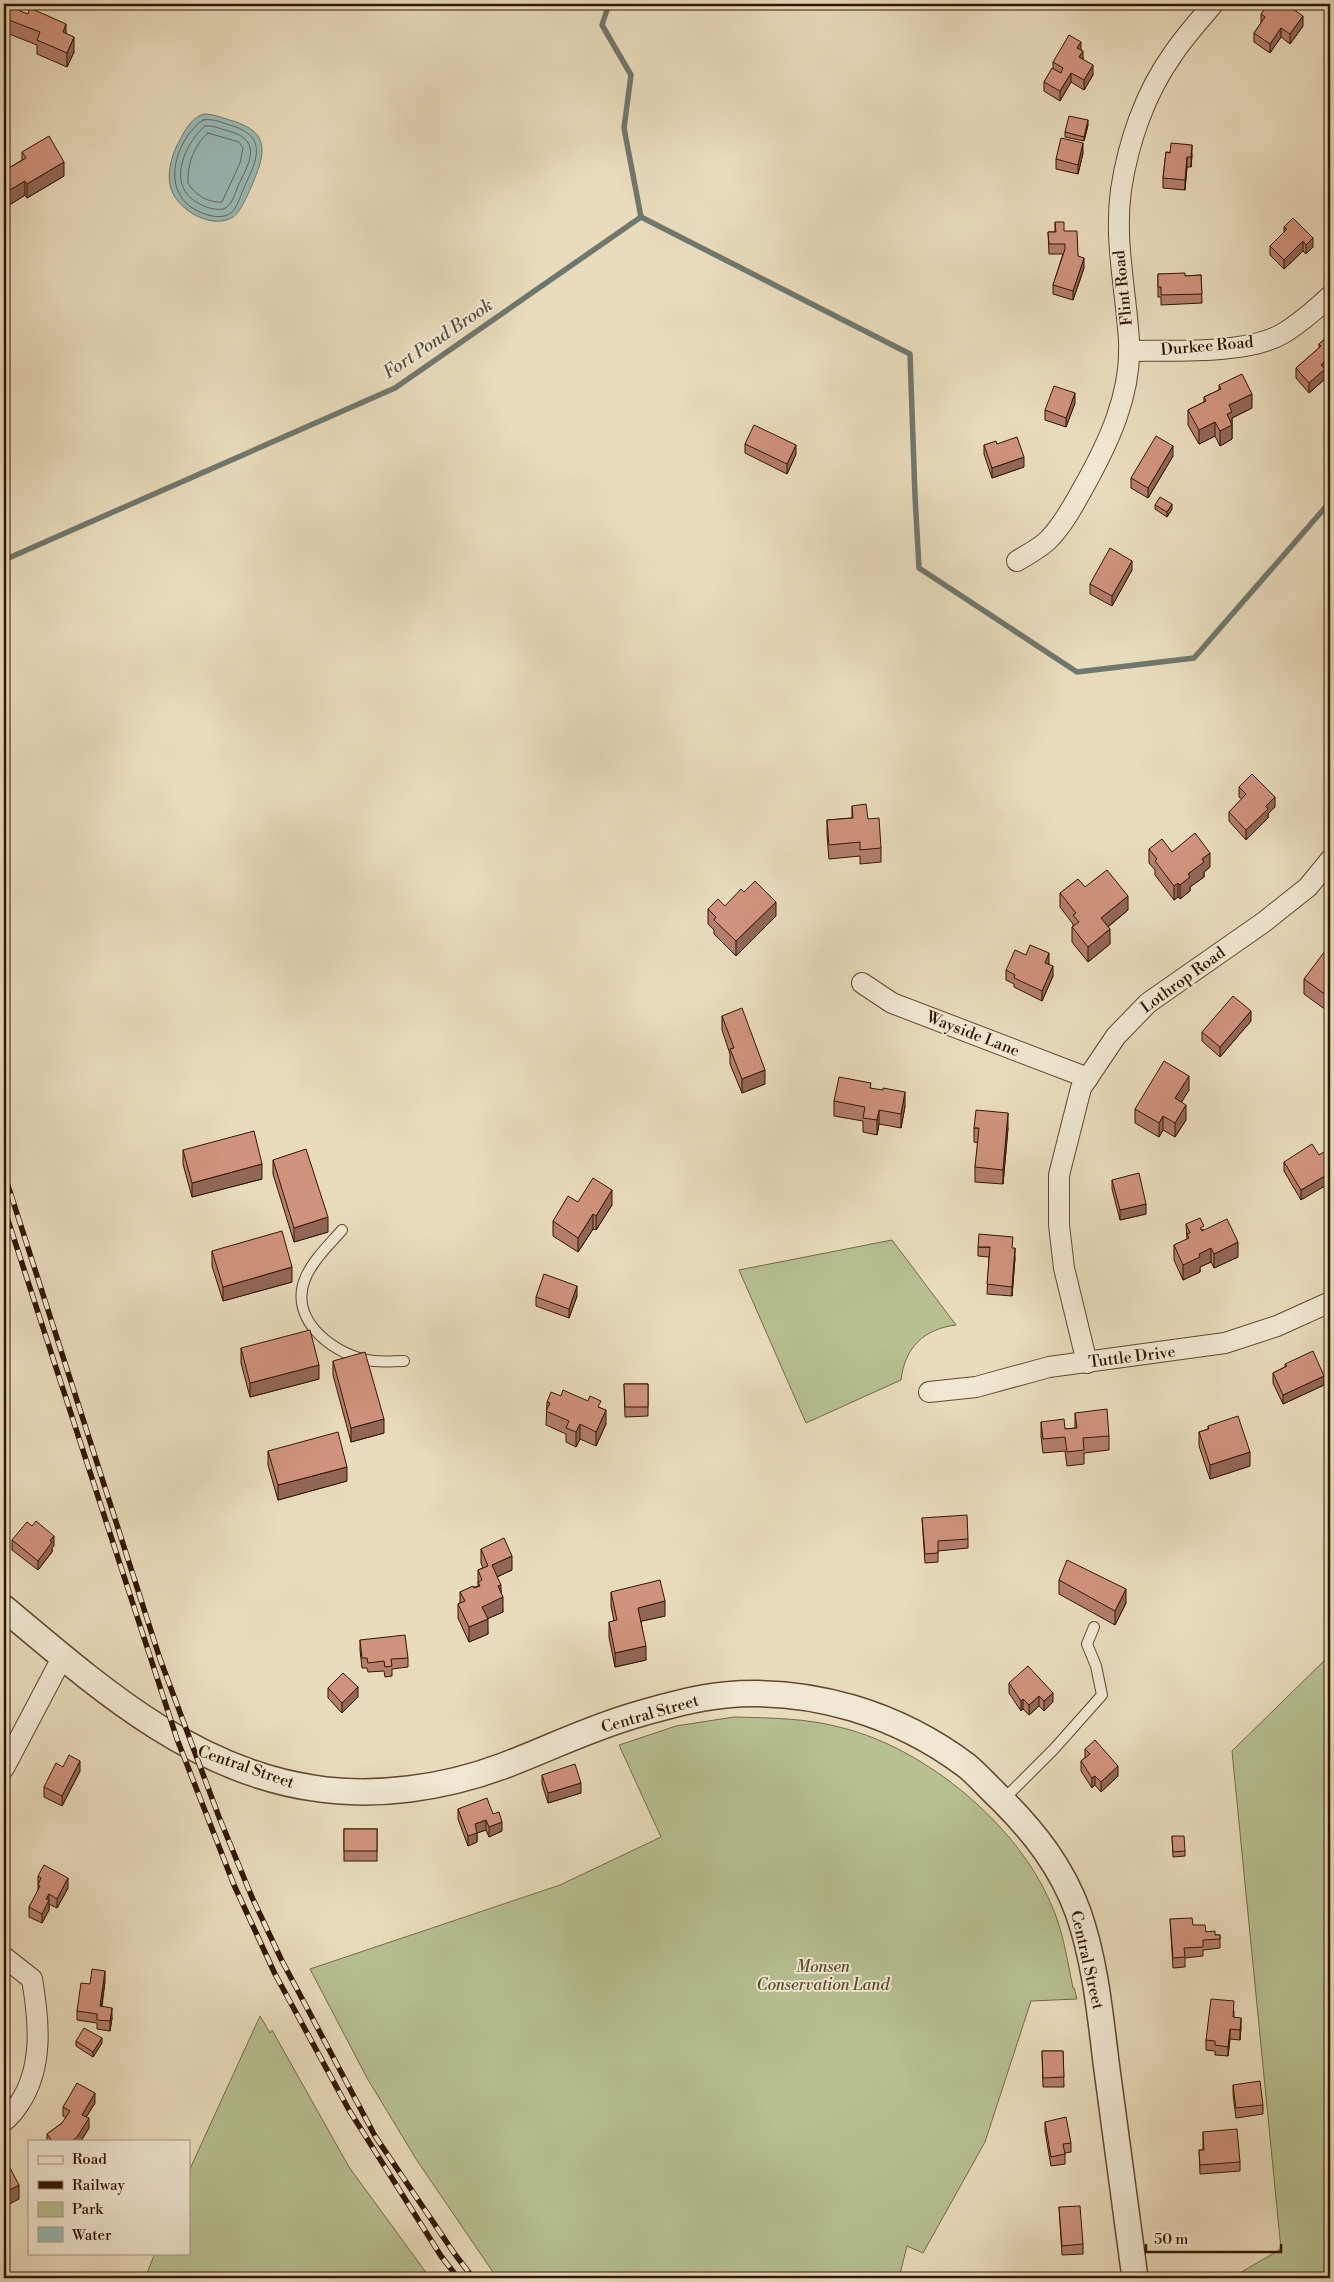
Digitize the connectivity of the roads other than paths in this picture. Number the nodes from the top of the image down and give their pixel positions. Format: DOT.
graph roads {
  1 [pos="1213,4"];
  2 [pos="1330,296"];
  3 [pos="1129,351"];
  4 [pos="1017,561"];
  5 [pos="1330,860"];
  6 [pos="862,983"];
  7 [pos="1088,1078"];
  8 [pos="342,1230"];
  9 [pos="1330,1302"];
  10 [pos="404,1361"];
  11 [pos="1087,1363"];
  12 [pos="929,1392"];
  13 [pos="4,1608"];
  14 [pos="1094,1627"];
  15 [pos="63,1656"];
  16 [pos="4,1768"];
  17 [pos="1002,1801"];
  18 [pos="4,1957"];
  19 [pos="4,2121"];
  20 [pos="1135,2278"];
  1 -- 3 [label="street, Flint Road"];
  2 -- 3 [label="street, Durkee Road"];
  3 -- 4 [label="street, Flint Road"];
  5 -- 7 [label="street, Lothrop Road"];
  6 -- 7 [label="street, Wayside Lane"];
  7 -- 11 [label="street, Lothrop Road"];
  8 -- 10 [label="lane"];
  9 -- 11 [label="street, Tuttle Drive"];
  11 -- 12 [label="street, Tuttle Drive"];
  13 -- 15 [label="street, Central Street"];
  14 -- 17 [label="lane"];
  15 -- 16 [label="street"];
  15 -- 17 [label="street, Central Street"];
  17 -- 20 [label="street, Central Street"];
  18 -- 19 [label="street"];
}
